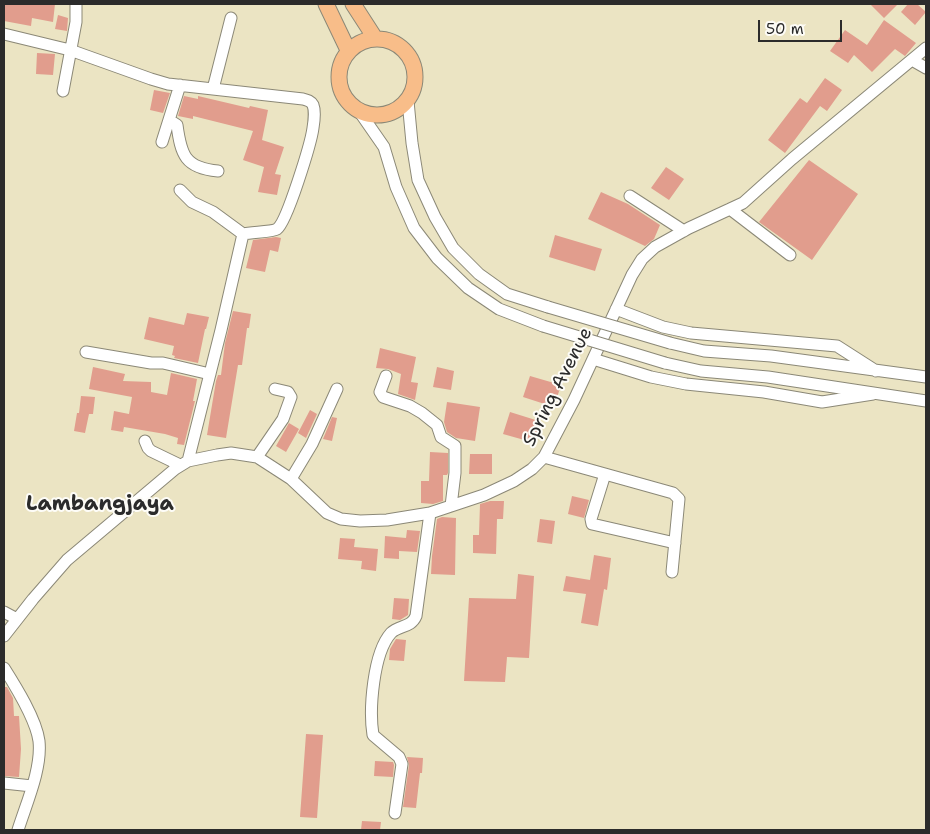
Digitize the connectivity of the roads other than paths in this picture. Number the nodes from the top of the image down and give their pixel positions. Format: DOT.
graph roads {
  1 [pos="76,4"];
  2 [pos="326,4"];
  3 [pos="353,4"];
  4 [pos="232,18"];
  5 [pos="4,34"];
  6 [pos="374,38"];
  7 [pos="926,48"];
  8 [pos="70,50"];
  9 [pos="348,50"];
  10 [pos="912,60"];
  11 [pos="926,68"];
  12 [pos="180,85"];
  13 [pos="213,89"];
  14 [pos="63,92"];
  15 [pos="408,101"];
  16 [pos="359,112"];
  17 [pos="169,120"];
  18 [pos="162,142"];
  19 [pos="218,171"];
  20 [pos="180,190"];
  21 [pos="630,196"];
  22 [pos="730,209"];
  23 [pos="684,231"];
  24 [pos="243,234"];
  25 [pos="790,255"];
  26 [pos="616,309"];
  27 [pos="86,352"];
  28 [pos="593,359"];
  29 [pos="876,371"];
  30 [pos="210,374"];
  31 [pos="386,376"];
  32 [pos="926,377"];
  33 [pos="275,389"];
  34 [pos="337,389"];
  35 [pos="873,394"];
  36 [pos="926,401"];
  37 [pos="145,441"];
  38 [pos="257,457"];
  39 [pos="544,457"];
  40 [pos="184,463"];
  41 [pos="605,474"];
  42 [pos="291,479"];
  43 [pos="451,506"];
  44 [pos="430,513"];
  45 [pos="675,543"];
  46 [pos="672,572"];
  47 [pos="4,612"];
  48 [pos="17,618"];
  49 [pos="4,636"];
  50 [pos="4,668"];
  51 [pos="4,783"];
  52 [pos="32,786"];
  53 [pos="395,813"];
  54 [pos="18,830"];
  1 -- 8 [label="street"];
  2 -- 9 [label="main road"];
  3 -- 6 [label="main road"];
  4 -- 13 [label="street"];
  5 -- 8 [label="street"];
  6 -- 9 [label="main road"];
  6 -- 15 [label="main road"];
  7 -- 10 [label="street, Spring Avenue"];
  8 -- 12 [label="street"];
  8 -- 14 [label="street"];
  9 -- 16 [label="main road"];
  10 -- 11 [label="street"];
  10 -- 22 [label="street, Spring Avenue"];
  12 -- 13 [label="street"];
  12 -- 17 [label="street"];
  13 -- 24 [label="street"];
  15 -- 16 [label="main road"];
  15 -- 29 [label="street, bridge"];
  16 -- 35 [label="street, bridge"];
  17 -- 18 [label="street"];
  17 -- 19 [label="street"];
  20 -- 24 [label="street"];
  21 -- 23 [label="street"];
  22 -- 23 [label="street, Spring Avenue"];
  22 -- 25 [label="street"];
  23 -- 26 [label="street, Spring Avenue"];
  24 -- 30 [label="street"];
  26 -- 28 [label="street, Spring Avenue"];
  26 -- 29 [label="street"];
  27 -- 30 [label="street"];
  28 -- 35 [label="street"];
  28 -- 39 [label="street, Spring Avenue"];
  29 -- 32 [label="street"];
  30 -- 40 [label="street"];
  31 -- 43 [label="street"];
  33 -- 38 [label="street"];
  34 -- 42 [label="street"];
  35 -- 36 [label="street"];
  37 -- 40 [label="street"];
  38 -- 40 [label="street, Spring Avenue"];
  38 -- 42 [label="street, Spring Avenue"];
  39 -- 41 [label="street"];
  39 -- 43 [label="street, Spring Avenue"];
  40 -- 48 [label="street, Spring Avenue"];
  41 -- 45 [label="street"];
  41 -- 45 [label="street"];
  42 -- 44 [label="street, Spring Avenue"];
  43 -- 44 [label="street, Spring Avenue"];
  44 -- 53 [label="street"];
  45 -- 46 [label="street"];
  47 -- 48 [label="street"];
  48 -- 49 [label="street, Spring Avenue"];
  50 -- 52 [label="street"];
  51 -- 52 [label="street"];
  52 -- 54 [label="street"];
}
